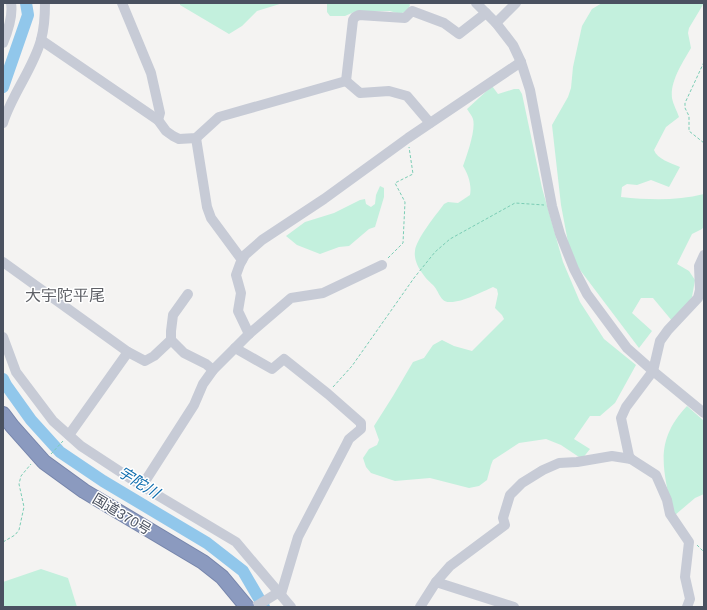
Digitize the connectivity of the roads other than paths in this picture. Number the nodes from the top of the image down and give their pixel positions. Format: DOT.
graph roads {
  1 [pos="11,3"];
  2 [pos="45,3"];
  3 [pos="122,3"];
  4 [pos="476,3"];
  5 [pos="516,3"];
  6 [pos="486,12"];
  7 [pos="496,23"];
  8 [pos="41,40"];
  9 [pos="3,43"];
  10 [pos="521,62"];
  11 [pos="346,81"];
  12 [pos="158,120"];
  13 [pos="3,123"];
  14 [pos="430,123"];
  15 [pos="196,138"];
  16 [pos="704,255"];
  17 [pos="242,260"];
  18 [pos="3,262"];
  19 [pos="382,265"];
  20 [pos="188,294"];
  21 [pos="249,334"];
  22 [pos="3,337"];
  23 [pos="171,340"];
  24 [pos="235,348"];
  25 [pos="128,352"];
  26 [pos="213,370"];
  27 [pos="653,371"];
  28 [pos="704,413"];
  29 [pos="3,414"];
  30 [pos="66,438"];
  31 [pos="631,459"];
  32 [pos="142,486"];
  33 [pos="436,582"];
  34 [pos="278,593"];
  35 [pos="246,607"];
  36 [pos="255,607"];
  37 [pos="291,607"];
  38 [pos="420,607"];
  39 [pos="514,607"];
  40 [pos="687,607"];
  1 -- 9 [label="street"];
  2 -- 8 [label="street"];
  3 -- 12 [label="street"];
  4 -- 6 [label="street"];
  5 -- 7 [label="street"];
  6 -- 7 [label="street"];
  6 -- 11 [label="street"];
  7 -- 10 [label="street"];
  8 -- 12 [label="street"];
  8 -- 13 [label="street"];
  10 -- 14 [label="street"];
  10 -- 27 [label="street"];
  11 -- 14 [label="street"];
  11 -- 15 [label="street"];
  12 -- 15 [label="street"];
  14 -- 17 [label="street"];
  15 -- 17 [label="street"];
  16 -- 27 [label="street"];
  17 -- 21 [label="street"];
  18 -- 25 [label="street"];
  19 -- 21 [label="street"];
  20 -- 23 [label="street"];
  21 -- 24 [label="street"];
  22 -- 30 [label="street"];
  23 -- 25 [label="street"];
  23 -- 26 [label="street"];
  24 -- 26 [label="street"];
  24 -- 34 [label="street"];
  25 -- 30 [label="street"];
  26 -- 32 [label="street"];
  27 -- 28 [label="street"];
  27 -- 31 [label="street"];
  29 -- 35 [label="highway, 国道370号"];
  30 -- 32 [label="street"];
  31 -- 33 [label="street"];
  31 -- 40 [label="street"];
  32 -- 34 [label="street"];
  33 -- 38 [label="street"];
  33 -- 39 [label="street"];
  34 -- 36 [label="street"];
  34 -- 37 [label="street"];
}
